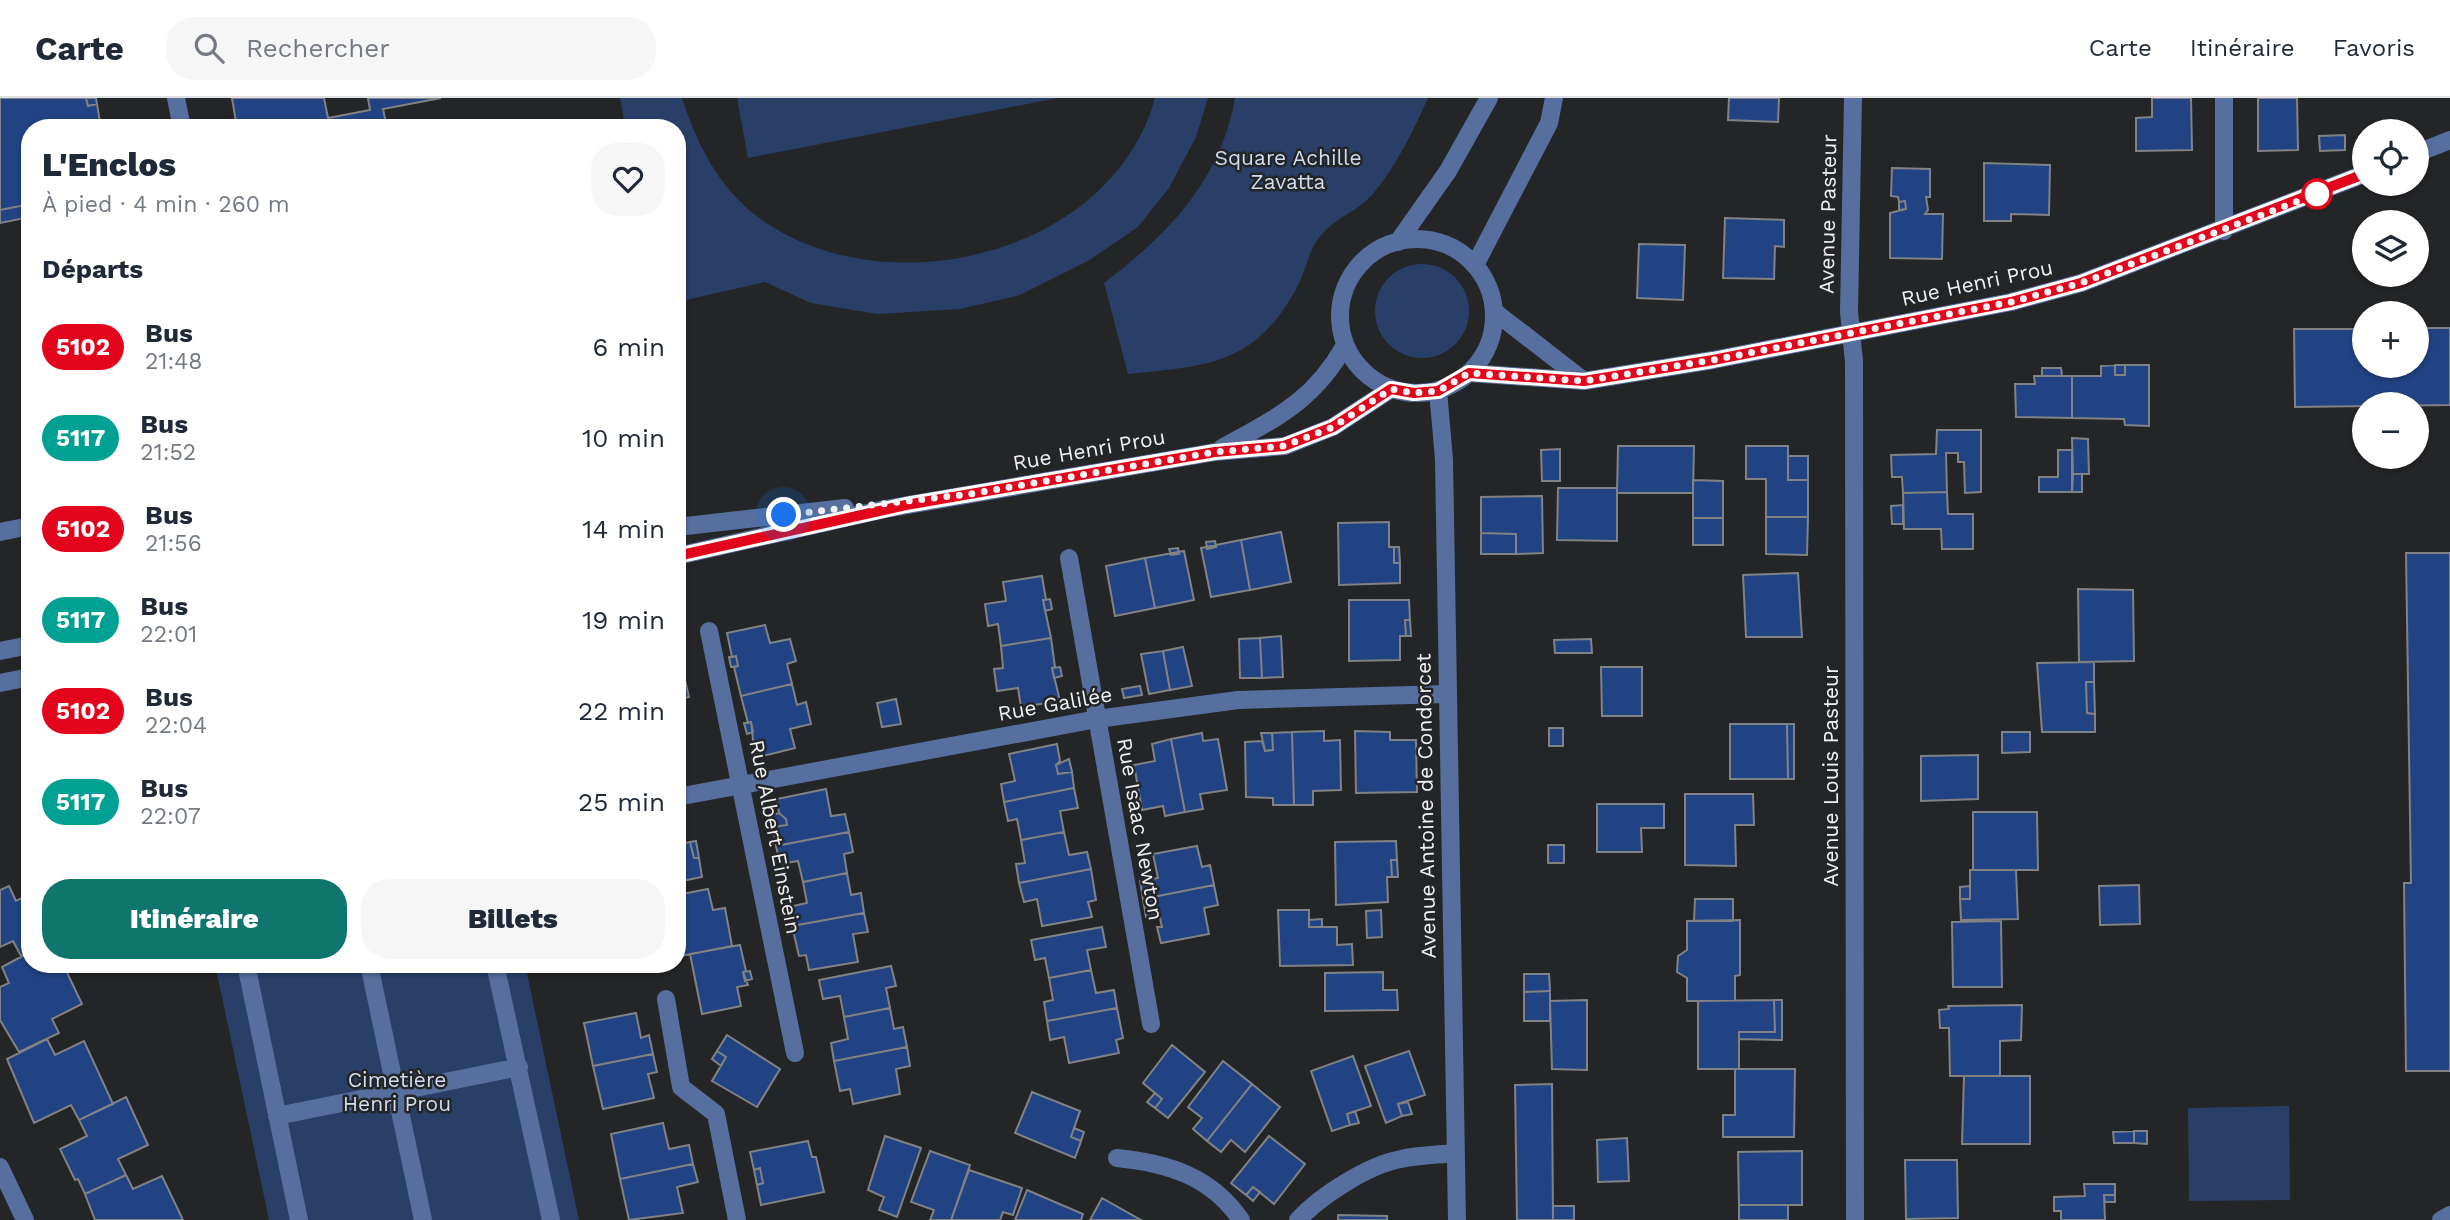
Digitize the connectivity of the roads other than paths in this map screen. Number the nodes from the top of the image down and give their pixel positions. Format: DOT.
graph roads {
  1 [pos="176,98"];
  2 [pos="1489,98"];
  3 [pos="1554,98"];
  4 [pos="1853,98"];
  5 [pos="2224,98"];
  6 [pos="180,119"];
  7 [pos="2450,140"];
  8 [pos="2429,148"];
  9 [pos="2352,179"];
  10 [pos="2224,231"];
  11 [pos="1398,242"];
  12 [pos="1475,264"];
  13 [pos="1494,312"];
  14 [pos="1852,331"];
  15 [pos="1345,345"];
  16 [pos="1469,373"];
  17 [pos="1584,381"];
  18 [pos="1391,389"];
  19 [pos="1438,391"];
  20 [pos="1215,452"];
  21 [pos="970,494"];
  22 [pos="686,526"];
  23 [pos="21,528"];
  24 [pos="0,532"];
  25 [pos="686,554"];
  26 [pos="1069,558"];
  27 [pos="709,631"];
  28 [pos="21,647"];
  29 [pos="0,651"];
  30 [pos="21,679"];
  31 [pos="0,683"];
  32 [pos="1446,694"];
  33 [pos="1097,719"];
  34 [pos="741,785"];
  35 [pos="686,795"];
  36 [pos="248,973"];
  37 [pos="371,973"];
  38 [pos="497,973"];
  39 [pos="666,999"];
  40 [pos="1151,1024"];
  41 [pos="795,1053"];
  42 [pos="519,1067"];
  43 [pos="396,1092"];
  44 [pos="277,1116"];
  45 [pos="1455,1153"];
  46 [pos="1117,1158"];
  47 [pos="0,1168"];
  48 [pos="2450,1215"];
  49 [pos="25,1220"];
  50 [pos="299,1220"];
  51 [pos="423,1220"];
  52 [pos="551,1220"];
  53 [pos="737,1220"];
  54 [pos="1241,1220"];
  55 [pos="1298,1220"];
  56 [pos="1457,1220"];
  57 [pos="1855,1220"];
  58 [pos="2441,1220"];
  1 -- 6 [label="street"];
  2 -- 11 [label="street"];
  3 -- 12 [label="street"];
  4 -- 14 [label="street, Avenue Pasteur"];
  5 -- 10 [label="street"];
  7 -- 8 [label="street"];
  9 -- 10 [label="street, Rue Henri Prou"];
  10 -- 14 [label="street, Rue Henri Prou"];
  11 -- 12 [label="street"];
  11 -- 15 [label="street"];
  12 -- 13 [label="street"];
  13 -- 16 [label="street"];
  13 -- 17 [label="street"];
  14 -- 17 [label="street, Rue Henri Prou"];
  14 -- 57 [label="street, Avenue Louis Pasteur"];
  15 -- 18 [label="street"];
  15 -- 20 [label="street, Rue Henri Prou"];
  16 -- 17 [label="street, Rue Henri Prou"];
  16 -- 19 [label="street"];
  18 -- 19 [label="street"];
  18 -- 20 [label="street, Rue Henri Prou"];
  19 -- 32 [label="street, Avenue Antoine de Condorcet"];
  20 -- 21 [label="street, Rue Henri Prou"];
  21 -- 22 [label="street, Rue Henri Prou"];
  21 -- 25 [label="street, Rue Henri Prou"];
  23 -- 24 [label="street"];
  26 -- 33 [label="street, Rue Isaac Newton"];
  27 -- 34 [label="street, Rue Albert Einstein"];
  28 -- 29 [label="street"];
  30 -- 31 [label="street"];
  32 -- 33 [label="street, Rue Galilée"];
  32 -- 45 [label="street, Avenue Antoine de Condorcet"];
  33 -- 34 [label="street, Rue Galilée"];
  33 -- 40 [label="street, Rue Isaac Newton"];
  34 -- 35 [label="street, Rue Galilée"];
  34 -- 41 [label="street, Rue Albert Einstein"];
  36 -- 44 [label="street"];
  37 -- 43 [label="street"];
  38 -- 42 [label="street"];
  39 -- 53 [label="street"];
  42 -- 43 [label="street"];
  42 -- 52 [label="street"];
  43 -- 44 [label="street"];
  43 -- 51 [label="street"];
  44 -- 50 [label="street"];
  45 -- 55 [label="street"];
  45 -- 56 [label="street, Avenue Antoine de Condorcet"];
  46 -- 54 [label="street"];
  47 -- 49 [label="street"];
  48 -- 58 [label="street"];
}
